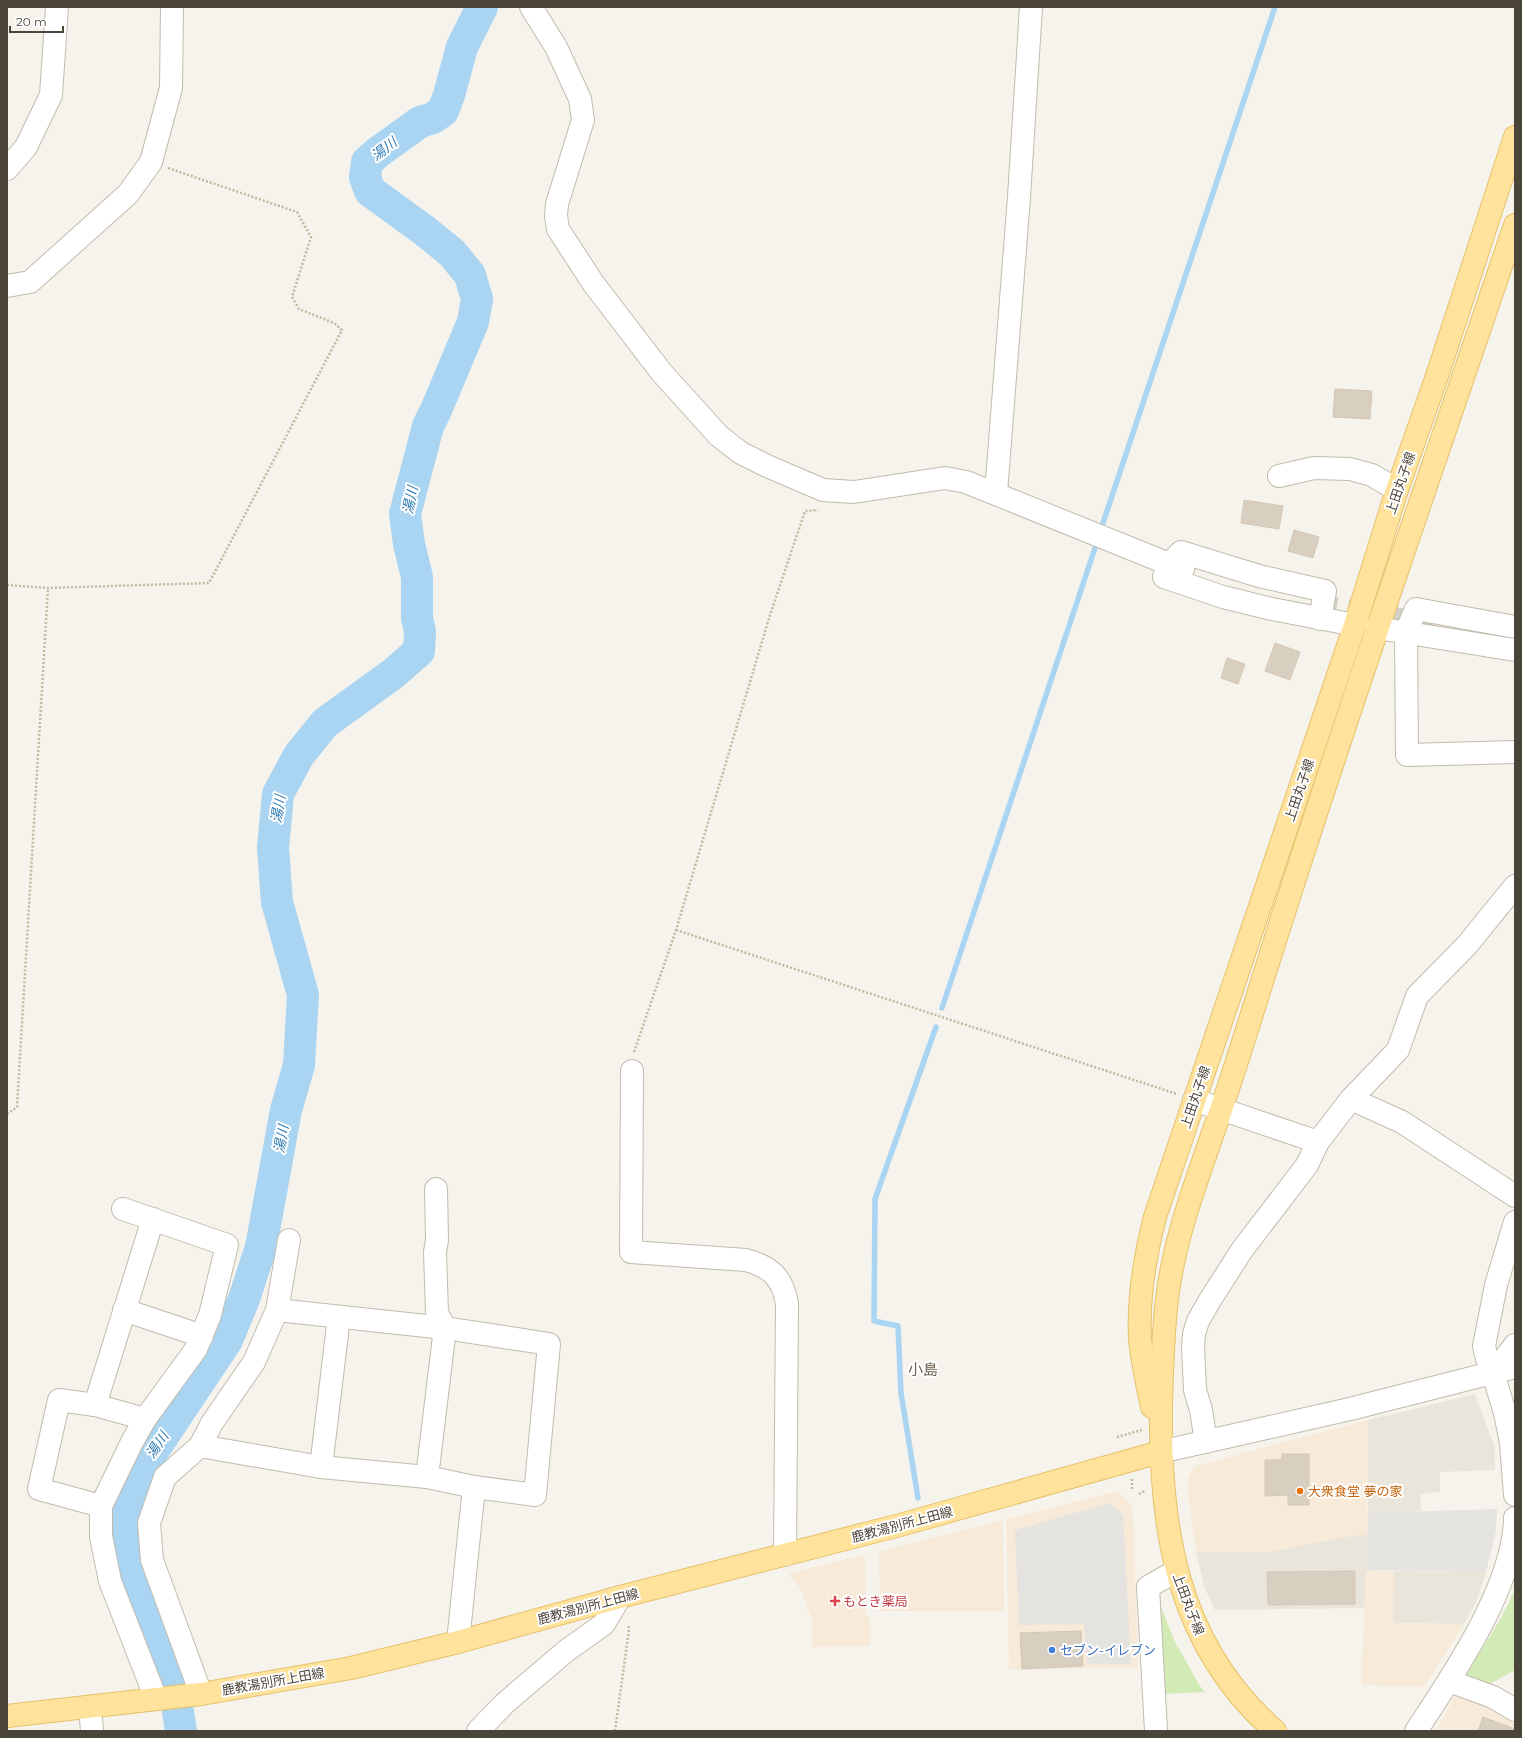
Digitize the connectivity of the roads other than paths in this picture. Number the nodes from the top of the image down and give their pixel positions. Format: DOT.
graph roads {
  1 [pos="56,7"];
  2 [pos="172,7"];
  3 [pos="531,7"];
  4 [pos="1031,7"];
  5 [pos="1515,137"];
  6 [pos="7,169"];
  7 [pos="1515,225"];
  8 [pos="7,286"];
  9 [pos="1279,476"];
  10 [pos="1397,490"];
  11 [pos="996,493"];
  12 [pos="1168,564"];
  13 [pos="1318,611"];
  14 [pos="1354,625"];
  15 [pos="1433,625"];
  16 [pos="1515,627"];
  17 [pos="1377,628"];
  18 [pos="1406,632"];
  19 [pos="1515,638"];
  20 [pos="1515,650"];
  21 [pos="1515,752"];
  22 [pos="1515,886"];
  23 [pos="632,1071"];
  24 [pos="1351,1099"];
  25 [pos="1194,1100"];
  26 [pos="1222,1109"];
  27 [pos="1318,1142"];
  28 [pos="436,1189"];
  29 [pos="1515,1196"];
  30 [pos="123,1209"];
  31 [pos="152,1219"];
  32 [pos="1515,1222"];
  33 [pos="289,1240"];
  34 [pos="124,1310"];
  35 [pos="276,1310"];
  36 [pos="339,1317"];
  37 [pos="445,1328"];
  38 [pos="202,1336"];
  39 [pos="1515,1345"];
  40 [pos="1515,1367"];
  41 [pos="1493,1373"];
  42 [pos="95,1406"];
  43 [pos="145,1419"];
  44 [pos="1206,1442"];
  45 [pos="200,1446"];
  46 [pos="1160,1452"];
  47 [pos="321,1467"];
  48 [pos="427,1477"];
  49 [pos="474,1487"];
  50 [pos="1515,1495"];
  51 [pos="102,1506"];
  52 [pos="1515,1518"];
  53 [pos="784,1555"];
  54 [pos="1176,1571"];
  55 [pos="620,1597"];
  56 [pos="458,1642"];
  57 [pos="1448,1681"];
  58 [pos="196,1695"];
  59 [pos="159,1699"];
  60 [pos="90,1708"];
  61 [pos="1515,1710"];
  62 [pos="7,1716"];
  63 [pos="92,1731"];
  64 [pos="478,1731"];
  65 [pos="1156,1731"];
  66 [pos="1275,1731"];
  67 [pos="1416,1731"];
  1 -- 6 [label="street"];
  2 -- 8 [label="street"];
  3 -- 11 [label="street"];
  4 -- 11 [label="street"];
  5 -- 10 [label="main road, 上田丸子線"];
  7 -- 17 [label="main road, 上田丸子線"];
  9 -- 10 [label="street"];
  10 -- 14 [label="main road, 上田丸子線"];
  11 -- 12 [label="street"];
  12 -- 13 [label="street"];
  12 -- 13 [label="street"];
  13 -- 14 [label="street"];
  14 -- 25 [label="main road, 上田丸子線"];
  15 -- 19 [label="street"];
  16 -- 18 [label="street"];
  17 -- 18 [label="street"];
  17 -- 26 [label="main road, 上田丸子線"];
  18 -- 20 [label="street"];
  18 -- 21 [label="street"];
  22 -- 24 [label="street"];
  23 -- 53 [label="street"];
  24 -- 27 [label="street"];
  24 -- 29 [label="street"];
  25 -- 26 [label="street"];
  25 -- 46 [label="main road, 上田丸子線"];
  26 -- 27 [label="street"];
  26 -- 46 [label="main road, 上田丸子線"];
  27 -- 44 [label="street"];
  28 -- 37 [label="street"];
  30 -- 31 [label="street"];
  31 -- 34 [label="street"];
  31 -- 38 [label="street"];
  32 -- 41 [label="street"];
  33 -- 35 [label="street"];
  34 -- 38 [label="street"];
  34 -- 42 [label="street"];
  35 -- 36 [label="street"];
  35 -- 45 [label="street"];
  36 -- 37 [label="street"];
  36 -- 47 [label="street"];
  37 -- 48 [label="street"];
  37 -- 49 [label="street"];
  38 -- 43 [label="street"];
  39 -- 41 [label="street"];
  40 -- 41 [label="street"];
  41 -- 44 [label="street"];
  41 -- 50 [label="street"];
  42 -- 43 [label="street"];
  42 -- 51 [label="street"];
  43 -- 51 [label="street"];
  44 -- 46 [label="street"];
  45 -- 47 [label="street"];
  45 -- 58 [label="street"];
  46 -- 53 [label="main road, 鹿教湯別所上田線"];
  46 -- 54 [label="main road, 上田丸子線"];
  47 -- 48 [label="street"];
  48 -- 49 [label="street"];
  49 -- 56 [label="street"];
  51 -- 59 [label="street"];
  52 -- 57 [label="street"];
  53 -- 55 [label="main road, 鹿教湯別所上田線"];
  54 -- 65 [label="street"];
  54 -- 66 [label="main road, 上田丸子線"];
  55 -- 56 [label="main road, 鹿教湯別所上田線"];
  55 -- 64 [label="street"];
  56 -- 58 [label="main road, 鹿教湯別所上田線"];
  57 -- 61 [label="street"];
  57 -- 67 [label="street"];
  58 -- 59 [label="main road, 鹿教湯別所上田線"];
  59 -- 60 [label="main road, 鹿教湯別所上田線"];
  60 -- 62 [label="main road, 鹿教湯別所上田線"];
  60 -- 63 [label="street"];
}
